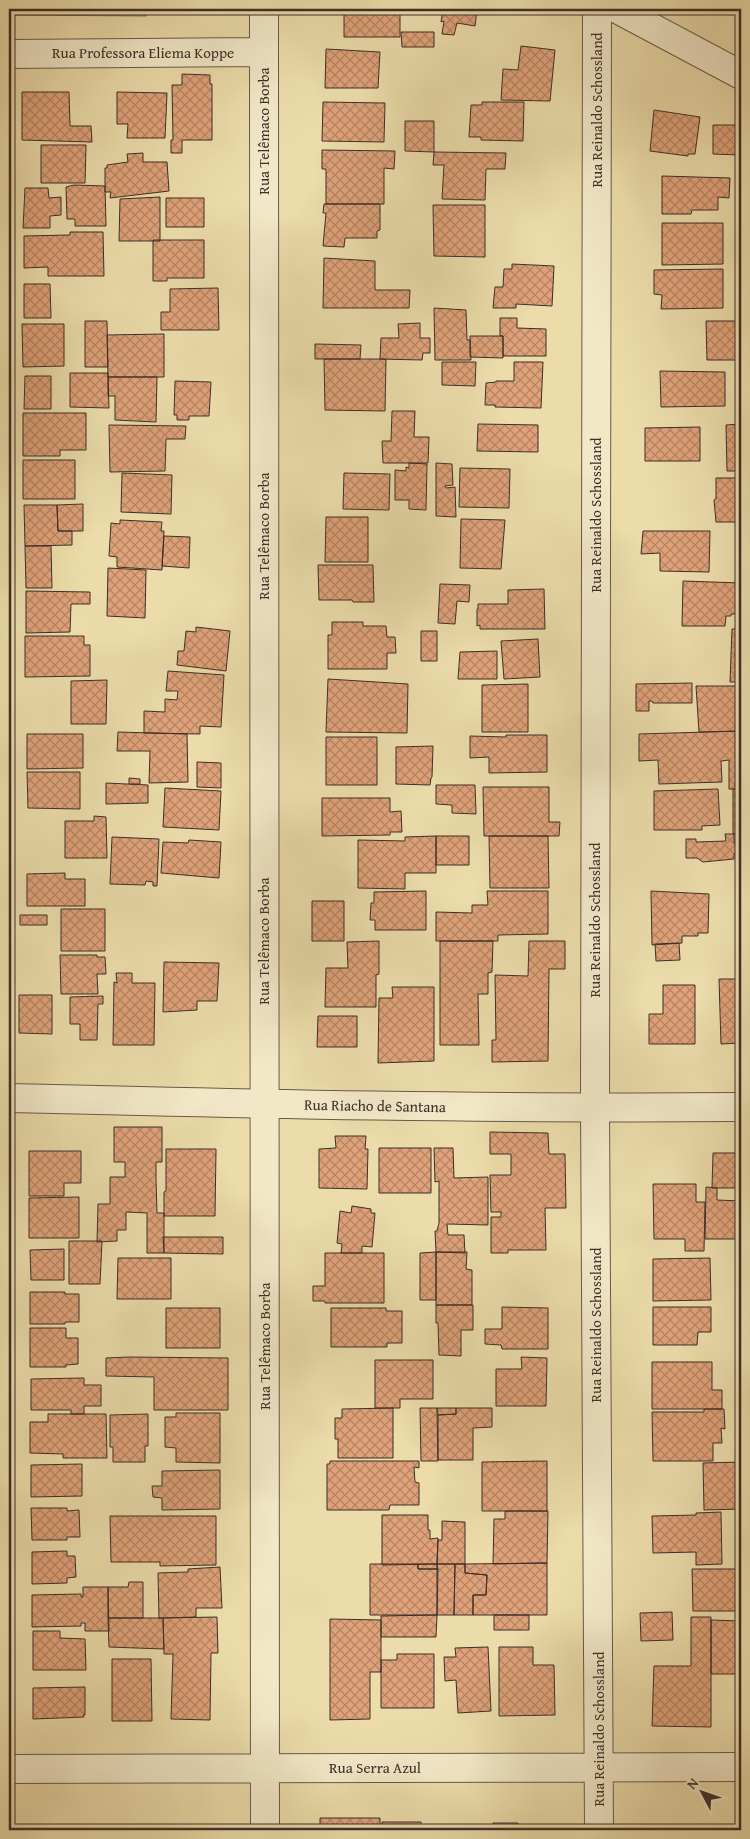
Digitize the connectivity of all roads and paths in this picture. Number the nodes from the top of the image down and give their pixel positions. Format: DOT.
graph roads {
  1 [pos="264,9"];
  2 [pos="597,9"];
  3 [pos="617,9"];
  4 [pos="264,52"];
  5 [pos="9,54"];
  6 [pos="741,75"];
  7 [pos="9,1098"];
  8 [pos="265,1104"];
  9 [pos="741,1107"];
  10 [pos="595,1108"];
  11 [pos="265,1768"];
  12 [pos="599,1768"];
  13 [pos="741,1768"];
  14 [pos="9,1769"];
  15 [pos="265,1830"];
  16 [pos="599,1830"];
  1 -- 4 [label="street"];
  2 -- 10 [label="street, Rua Reinaldo Schossland"];
  3 -- 6 [label="street"];
  4 -- 5 [label="street, Rua Professora Eliema Koppe"];
  4 -- 8 [label="street, Rua Telêmaco Borba"];
  7 -- 8 [label="street, Rua Riacho de Santana"];
  8 -- 10 [label="street, Rua Riacho de Santana"];
  8 -- 11 [label="street, Rua Telêmaco Borba"];
  9 -- 10 [label="street, Rua Riacho de Santana"];
  10 -- 12 [label="street, Rua Reinaldo Schossland"];
  11 -- 12 [label="street, Rua Serra Azul"];
  11 -- 14 [label="street, Rua Serra Azul"];
  11 -- 15 [label="street, Rua Telêmaco Borba"];
  12 -- 13 [label="street, Rua Serra Azul"];
  12 -- 16 [label="street, Rua Reinaldo Schossland"];
}
